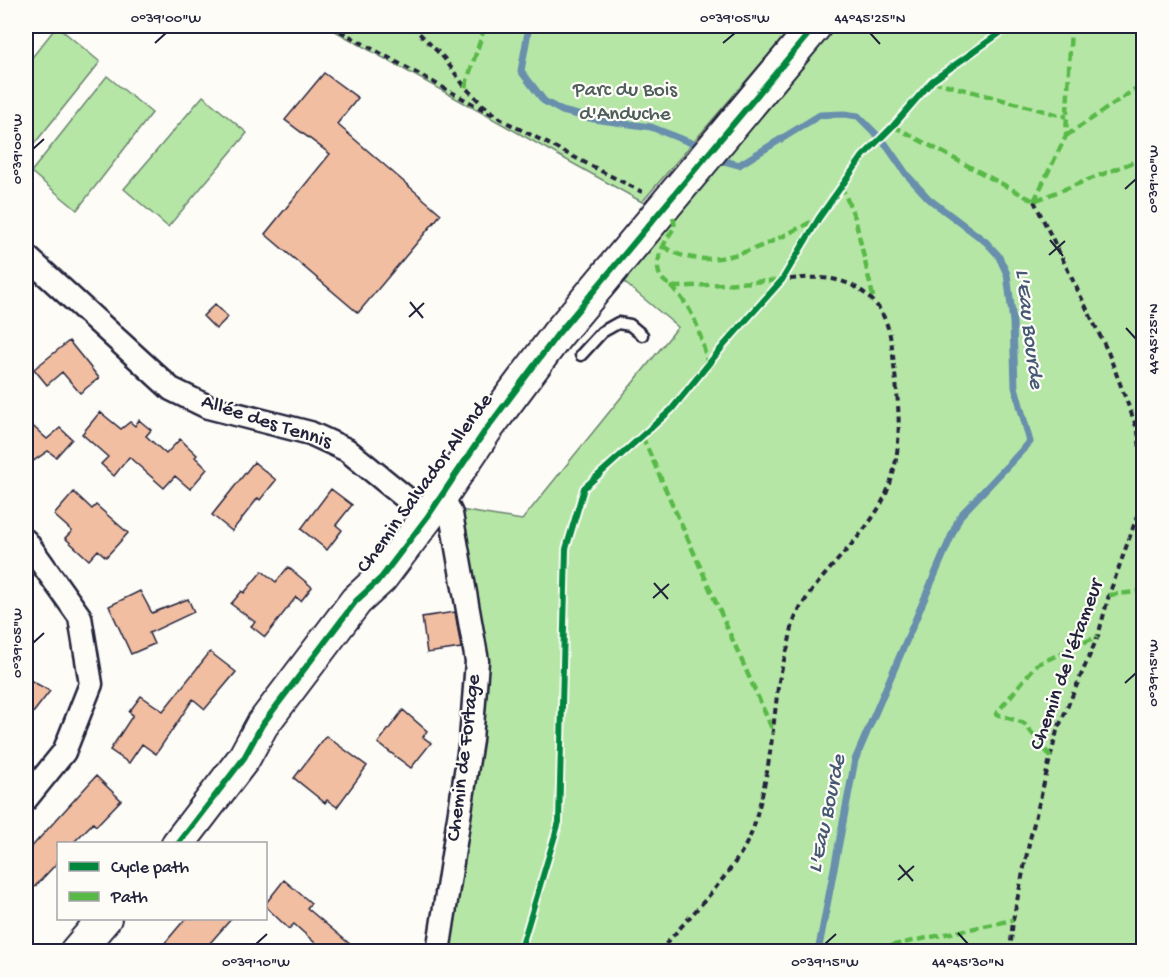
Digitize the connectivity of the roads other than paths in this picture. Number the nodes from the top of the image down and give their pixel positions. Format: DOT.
graph roads {
  1 [pos="815,26"];
  2 [pos="26,256"];
  3 [pos="642,335"];
  4 [pos="581,355"];
  5 [pos="435,505"];
  6 [pos="26,541"];
  7 [pos="26,799"];
  8 [pos="179,842"];
  9 [pos="103,920"];
  10 [pos="76,951"];
  11 [pos="438,951"];
  1 -- 5 [label="street, Chemin Salvador Allende"];
  2 -- 5 [label="street, Allée des Tennis"];
  3 -- 4 [label="lane"];
  5 -- 8 [label="street, Chemin Salvador Allende"];
  5 -- 11 [label="street, Chemin de Fortage"];
  6 -- 7 [label="street"];
  9 -- 10 [label="street"];
}
